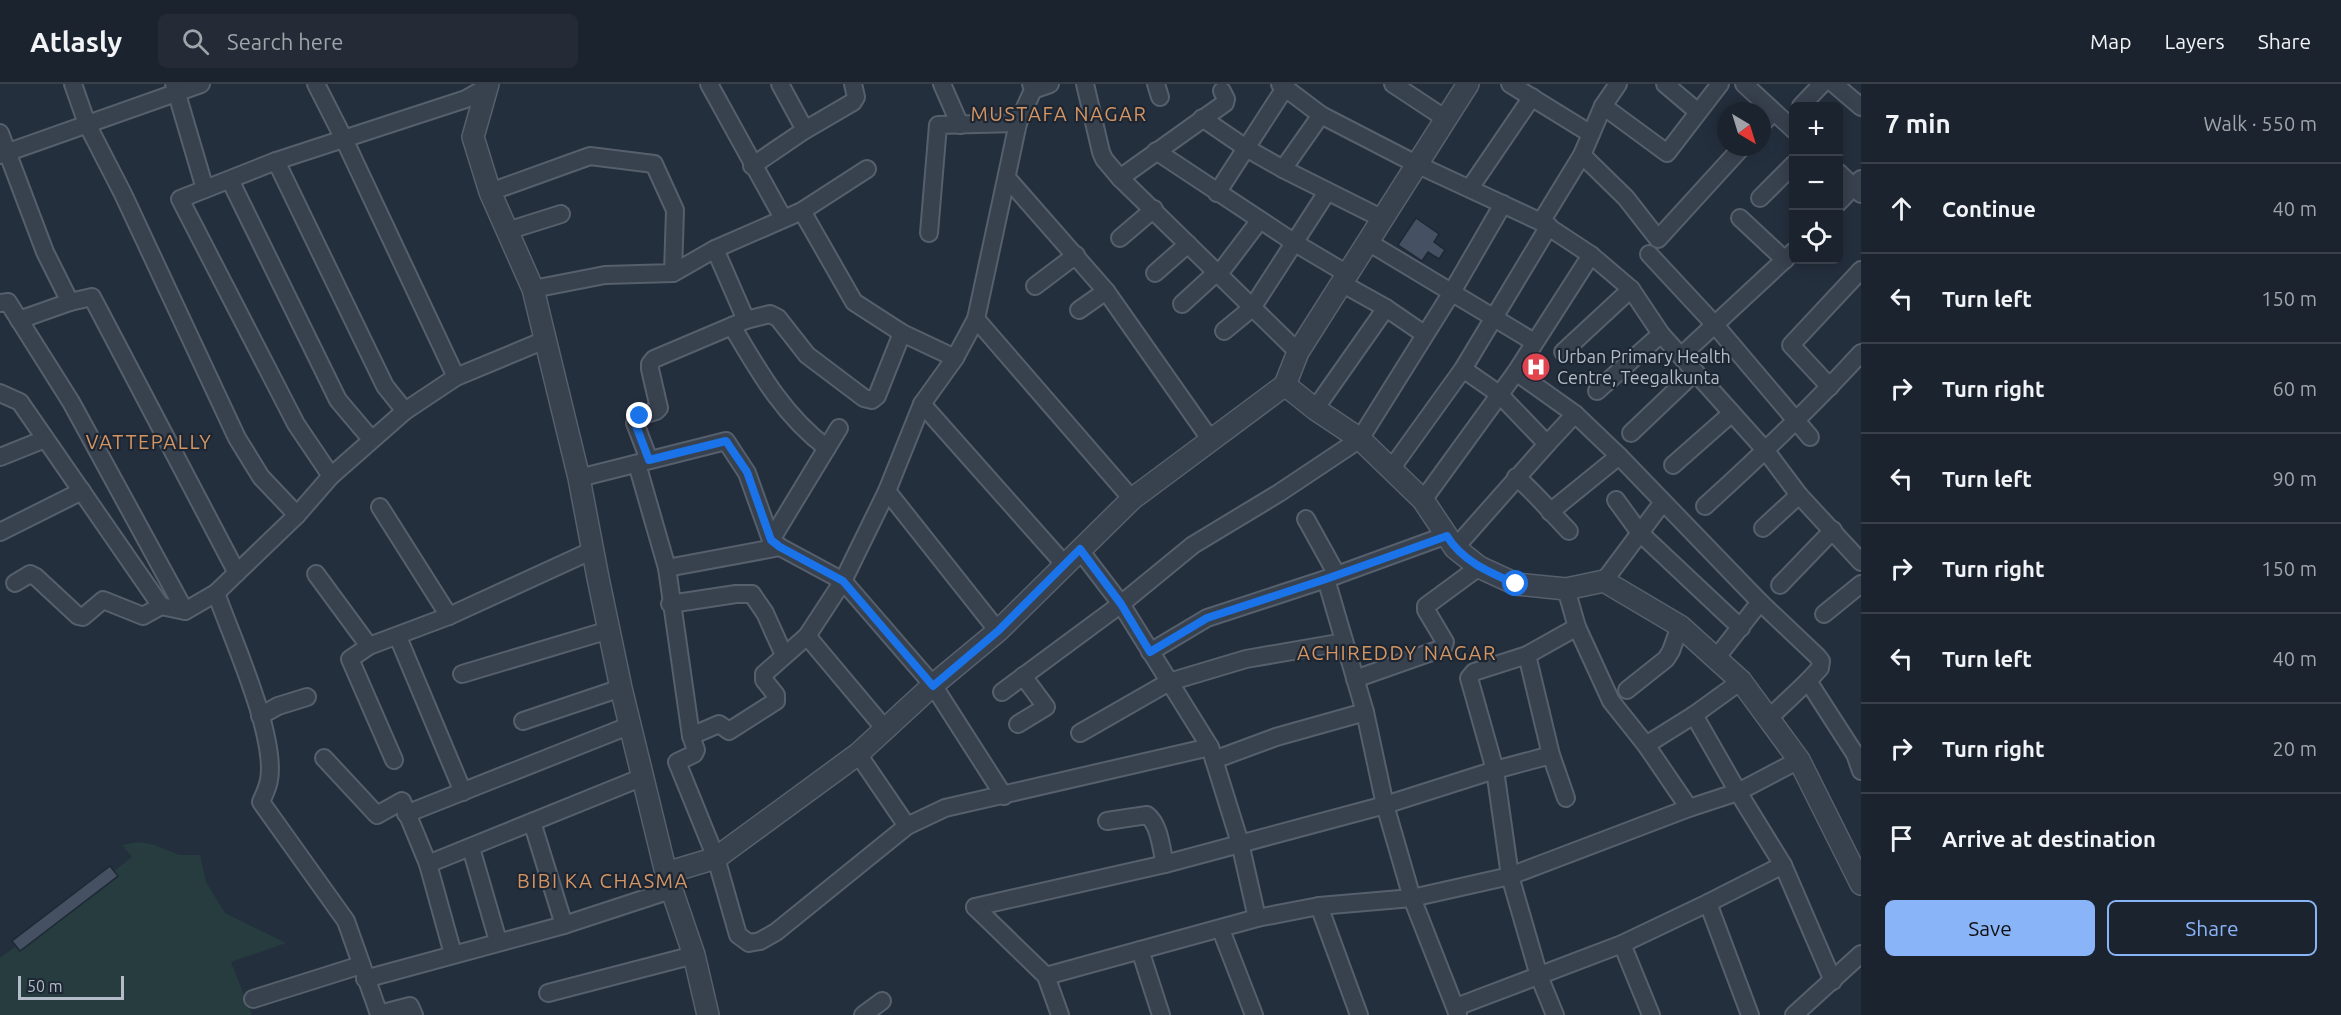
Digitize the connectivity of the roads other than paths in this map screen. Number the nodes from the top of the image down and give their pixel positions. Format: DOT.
graph roads {
  1 [pos="73,84"];
  2 [pos="201,84"];
  3 [pos="316,84"];
  4 [pos="709,84"];
  5 [pos="780,84"];
  6 [pos="854,84"];
  7 [pos="942,84"];
  8 [pos="1050,84"];
  9 [pos="1084,84"];
  10 [pos="1393,84"];
  11 [pos="1468,84"];
  12 [pos="1510,84"];
  13 [pos="1665,84"];
  14 [pos="1720,84"];
  15 [pos="1744,84"];
  16 [pos="1822,84"];
  17 [pos="1834,84"];
  18 [pos="488,86"];
  19 [pos="1283,86"];
  20 [pos="1032,87"];
  21 [pos="176,88"];
  22 [pos="465,91"];
  23 [pos="1222,91"];
  24 [pos="1608,91"];
  25 [pos="1532,97"];
  26 [pos="1756,102"];
  27 [pos="1805,102"];
  28 [pos="1861,107"];
  29 [pos="1698,112"];
  30 [pos="1321,115"];
  31 [pos="1202,118"];
  32 [pos="1446,118"];
  33 [pos="1771,119"];
  34 [pos="1018,123"];
  35 [pos="1789,123"];
  36 [pos="87,124"];
  37 [pos="960,125"];
  38 [pos="805,130"];
  39 [pos="0,134"];
  40 [pos="1592,134"];
  41 [pos="343,137"];
  42 [pos="1246,148"];
  43 [pos="1156,151"];
  44 [pos="4,154"];
  45 [pos="1582,155"];
  46 [pos="1734,156"];
  47 [pos="276,161"];
  48 [pos="1416,164"];
  49 [pos="752,166"];
  50 [pos="867,169"];
  51 [pos="1283,169"];
  52 [pos="1789,169"];
  53 [pos="1843,175"];
  54 [pos="1008,178"];
  55 [pos="1120,178"];
  56 [pos="230,180"];
  57 [pos="1859,187"];
  58 [pos="1470,188"];
  59 [pos="205,189"];
  60 [pos="490,192"];
  61 [pos="1326,192"];
  62 [pos="1217,193"];
  63 [pos="1760,198"];
  64 [pos="1843,200"];
  65 [pos="1503,204"];
  66 [pos="1154,209"];
  67 [pos="802,211"];
  68 [pos="561,214"];
  69 [pos="783,218"];
  70 [pos="1740,218"];
  71 [pos="1383,219"];
  72 [pos="1260,220"];
  73 [pos="1545,224"];
  74 [pos="507,231"];
  75 [pos="929,233"];
  76 [pos="1120,238"];
  77 [pos="1368,242"];
  78 [pos="1295,243"];
  79 [pos="1188,244"];
  80 [pos="715,249"];
  81 [pos="1649,254"];
  82 [pos="1076,255"];
  83 [pos="1591,255"];
  84 [pos="1789,255"];
  85 [pos="1861,270"];
  86 [pos="673,273"];
  87 [pos="1155,273"];
  88 [pos="1218,273"];
  89 [pos="1346,280"];
  90 [pos="1035,286"];
  91 [pos="1631,289"];
  92 [pos="532,290"];
  93 [pos="1106,291"];
  94 [pos="1452,291"];
  95 [pos="70,302"];
  96 [pos="0,303"];
  97 [pos="1182,304"];
  98 [pos="1252,308"];
  99 [pos="1386,308"];
  100 [pos="1079,310"];
  101 [pos="1494,317"];
  102 [pos="976,319"];
  103 [pos="19,320"];
  104 [pos="739,323"];
  105 [pos="1715,325"];
  106 [pos="1224,331"];
  107 [pos="902,333"];
  108 [pos="1424,334"];
  109 [pos="1661,334"];
  110 [pos="545,340"];
  111 [pos="1534,342"];
  112 [pos="1298,352"];
  113 [pos="1563,352"];
  114 [pos="1861,353"];
  115 [pos="1682,355"];
  116 [pos="955,358"];
  117 [pos="1463,369"];
  118 [pos="1516,372"];
  119 [pos="1695,372"];
  120 [pos="456,377"];
  121 [pos="1284,385"];
  122 [pos="1830,387"];
  123 [pos="1597,391"];
  124 [pos="0,393"];
  125 [pos="1499,394"];
  126 [pos="922,404"];
  127 [pos="1315,409"];
  128 [pos="405,411"];
  129 [pos="1732,413"];
  130 [pos="1575,414"];
  131 [pos="1797,420"];
  132 [pos="839,429"];
  133 [pos="1631,433"];
  134 [pos="1810,436"];
  135 [pos="45,439"];
  136 [pos="371,439"];
  137 [pos="1210,439"];
  138 [pos="1360,439"];
  139 [pos="1547,444"];
  140 [pos="827,448"];
  141 [pos="1766,451"];
  142 [pos="1619,456"];
  143 [pos="0,457"];
  144 [pos="643,462"];
  145 [pos="1673,465"];
  146 [pos="1391,469"];
  147 [pos="331,476"];
  148 [pos="1516,477"];
  149 [pos="579,478"];
  150 [pos="887,490"];
  151 [pos="82,491"];
  152 [pos="1799,495"];
  153 [pos="1132,500"];
  154 [pos="1423,500"];
  155 [pos="1616,500"];
  156 [pos="1663,502"];
  157 [pos="1705,506"];
  158 [pos="380,507"];
  159 [pos="1550,512"];
  160 [pos="297,515"];
  161 [pos="1306,519"];
  162 [pos="1763,528"];
  163 [pos="1833,530"];
  164 [pos="1569,531"];
  165 [pos="0,532"];
  166 [pos="1640,533"];
  167 [pos="1861,536"];
  168 [pos="1451,542"];
  169 [pos="775,544"];
  170 [pos="1848,547"];
  171 [pos="1080,549"];
  172 [pos="593,550"];
  173 [pos="1861,562"];
  174 [pos="1065,565"];
  175 [pos="1479,567"];
  176 [pos="667,568"];
  177 [pos="237,573"];
  178 [pos="316,574"];
  179 [pos="1331,577"];
  180 [pos="843,581"];
  181 [pos="1604,581"];
  182 [pos="15,583"];
  183 [pos="1861,584"];
  184 [pos="1780,585"];
  185 [pos="1566,589"];
  186 [pos="216,593"];
  187 [pos="1761,602"];
  188 [pos="670,604"];
  189 [pos="1121,604"];
  190 [pos="161,606"];
  191 [pos="185,611"];
  192 [pos="1824,614"];
  193 [pos="449,616"];
  194 [pos="1680,626"];
  195 [pos="1577,627"];
  196 [pos="1741,628"];
  197 [pos="609,630"];
  198 [pos="998,631"];
  199 [pos="807,636"];
  200 [pos="398,637"];
  201 [pos="1344,642"];
  202 [pos="369,646"];
  203 [pos="1150,652"];
  204 [pos="784,655"];
  205 [pos="1527,655"];
  206 [pos="1717,657"];
  207 [pos="462,674"];
  208 [pos="1023,676"];
  209 [pos="1355,679"];
  210 [pos="1741,681"];
  211 [pos="1808,681"];
  212 [pos="1169,682"];
  213 [pos="933,686"];
  214 [pos="621,688"];
  215 [pos="1627,690"];
  216 [pos="1002,692"];
  217 [pos="307,697"];
  218 [pos="1365,712"];
  219 [pos="1694,715"];
  220 [pos="260,716"];
  221 [pos="1768,719"];
  222 [pos="523,721"];
  223 [pos="1017,724"];
  224 [pos="631,725"];
  225 [pos="885,729"];
  226 [pos="1080,733"];
  227 [pos="691,736"];
  228 [pos="1646,745"];
  229 [pos="1858,751"];
  230 [pos="1212,753"];
  231 [pos="858,754"];
  232 [pos="1551,756"];
  233 [pos="324,758"];
  234 [pos="394,760"];
  235 [pos="1799,760"];
  236 [pos="1495,770"];
  237 [pos="1861,771"];
  238 [pos="642,777"];
  239 [pos="463,792"];
  240 [pos="1738,792"];
  241 [pos="1004,796"];
  242 [pos="1566,798"];
  243 [pos="1385,805"];
  244 [pos="1689,808"];
  245 [pos="406,814"];
  246 [pos="1107,821"];
  247 [pos="532,822"];
  248 [pos="907,826"];
  249 [pos="1240,843"];
  250 [pos="471,848"];
  251 [pos="716,858"];
  252 [pos="428,864"];
  253 [pos="1165,864"];
  254 [pos="1784,865"];
  255 [pos="1510,876"];
  256 [pos="669,882"];
  257 [pos="1861,884"];
  258 [pos="1412,898"];
  259 [pos="1708,903"];
  260 [pos="1319,906"];
  261 [pos="1257,918"];
  262 [pos="564,925"];
  263 [pos="1221,930"];
  264 [pos="498,941"];
  265 [pos="1622,944"];
  266 [pos="1140,950"];
  267 [pos="453,954"];
  268 [pos="1861,954"];
  269 [pos="694,955"];
  270 [pos="363,972"];
  271 [pos="1046,976"];
  272 [pos="1539,976"];
  273 [pos="1833,981"];
  274 [pos="548,993"];
  275 [pos="253,999"];
  276 [pos="882,1001"];
  277 [pos="1457,1011"];
  278 [pos="379,1015"];
  279 [pos="414,1015"];
  280 [pos="708,1015"];
  281 [pos="863,1015"];
  282 [pos="1060,1015"];
  283 [pos="1161,1015"];
  284 [pos="1254,1015"];
  285 [pos="1359,1015"];
  286 [pos="1555,1015"];
  287 [pos="1651,1015"];
  288 [pos="1750,1015"];
  289 [pos="1794,1015"];
  1 -- 36 [label="street"];
  2 -- 21 [label="street"];
  3 -- 41 [label="street"];
  4 -- 49 [label="street"];
  5 -- 38 [label="street"];
  6 -- 38 [label="street"];
  7 -- 37 [label="street"];
  8 -- 20 [label="street"];
  9 -- 55 [label="street"];
  10 -- 32 [label="street"];
  11 -- 32 [label="street"];
  12 -- 25 [label="street"];
  13 -- 29 [label="street"];
  14 -- 29 [label="street"];
  15 -- 26 [label="street"];
  16 -- 27 [label="street"];
  17 -- 28 [label="street"];
  18 -- 22 [label="street"];
  18 -- 60 [label="street"];
  19 -- 30 [label="street"];
  19 -- 42 [label="street"];
  20 -- 34 [label="street"];
  21 -- 36 [label="street"];
  21 -- 59 [label="street"];
  22 -- 41 [label="street"];
  23 -- 31 [label="street"];
  24 -- 29 [label="street"];
  24 -- 40 [label="street"];
  25 -- 40 [label="street"];
  25 -- 58 [label="street"];
  30 -- 48 [label="street"];
  30 -- 51 [label="street"];
  31 -- 42 [label="street"];
  31 -- 43 [label="street"];
  32 -- 48 [label="street"];
  33 -- 35 [label="street"];
  34 -- 37 [label="street"];
  34 -- 54 [label="street"];
  36 -- 44 [label="street"];
  36 -- 160 [label="street"];
  37 -- 75 [label="street"];
  38 -- 49 [label="street"];
  39 -- 44 [label="street"];
  40 -- 45 [label="street"];
  41 -- 47 [label="street"];
  41 -- 120 [label="street"];
  42 -- 51 [label="street"];
  42 -- 62 [label="street"];
  43 -- 55 [label="street"];
  43 -- 62 [label="street"];
  44 -- 95 [label="street"];
  45 -- 46 [label="street"];
  45 -- 73 [label="street"];
  47 -- 56 [label="street"];
  47 -- 128 [label="street"];
  48 -- 58 [label="street"];
  48 -- 71 [label="street"];
  49 -- 69 [label="street"];
  50 -- 67 [label="street"];
  51 -- 61 [label="street"];
  52 -- 63 [label="street"];
  53 -- 57 [label="street"];
  54 -- 82 [label="street"];
  54 -- 102 [label="street"];
  55 -- 66 [label="street"];
  56 -- 59 [label="street"];
  56 -- 136 [label="street"];
  57 -- 64 [label="street"];
  58 -- 65 [label="street"];
  59 -- 147 [label="street"];
  60 -- 74 [label="street"];
  60 -- 86 [label="street"];
  61 -- 71 [label="street"];
  61 -- 78 [label="street"];
  62 -- 72 [label="street"];
  65 -- 73 [label="street"];
  65 -- 94 [label="street"];
  66 -- 76 [label="street"];
  66 -- 79 [label="street"];
  67 -- 69 [label="street"];
  67 -- 107 [label="street"];
  68 -- 74 [label="street"];
  69 -- 80 [label="street"];
  70 -- 84 [label="street"];
  71 -- 77 [label="street"];
  72 -- 78 [label="street"];
  72 -- 88 [label="street"];
  73 -- 83 [label="street"];
  73 -- 101 [label="street"];
  74 -- 92 [label="street"];
  77 -- 89 [label="street"];
  77 -- 94 [label="street"];
  78 -- 89 [label="street"];
  78 -- 98 [label="street"];
  79 -- 87 [label="street"];
  79 -- 88 [label="street"];
  80 -- 86 [label="street"];
  80 -- 104 [label="street"];
  81 -- 105 [label="street"];
  82 -- 90 [label="street"];
  82 -- 93 [label="street"];
  83 -- 91 [label="street"];
  83 -- 111 [label="street"];
  84 -- 105 [label="street"];
  85 -- 122 [label="street"];
  86 -- 92 [label="street"];
  88 -- 97 [label="street"];
  88 -- 98 [label="street"];
  89 -- 99 [label="street"];
  89 -- 112 [label="street"];
  91 -- 109 [label="street"];
  91 -- 113 [label="street"];
  92 -- 110 [label="street"];
  93 -- 100 [label="street"];
  93 -- 137 [label="street"];
  94 -- 101 [label="street"];
  94 -- 108 [label="street"];
  95 -- 103 [label="street"];
  95 -- 177 [label="street"];
  96 -- 103 [label="street"];
  98 -- 106 [label="street"];
  98 -- 112 [label="street"];
  99 -- 108 [label="street"];
  99 -- 127 [label="street"];
  101 -- 111 [label="street"];
  101 -- 117 [label="street"];
  102 -- 116 [label="street"];
  102 -- 153 [label="street"];
  103 -- 191 [label="street"];
  104 -- 107 [label="street"];
  104 -- 140 [label="street"];
  104 -- 144 [label="street"];
  105 -- 115 [label="street"];
  105 -- 131 [label="street"];
  107 -- 116 [label="street"];
  108 -- 138 [label="street"];
  109 -- 115 [label="street"];
  109 -- 123 [label="street"];
  110 -- 120 [label="street"];
  110 -- 149 [label="street"];
  111 -- 118 [label="street"];
  112 -- 121 [label="street"];
  114 -- 122 [label="street"];
  115 -- 119 [label="street"];
  116 -- 126 [label="street"];
  117 -- 125 [label="street"];
  117 -- 146 [label="street"];
  118 -- 125 [label="street"];
  118 -- 130 [label="street"];
  119 -- 129 [label="street"];
  119 -- 133 [label="street"];
  120 -- 128 [label="street"];
  121 -- 127 [label="street"];
  121 -- 137 [label="street"];
  122 -- 131 [label="street"];
  124 -- 135 [label="street"];
  125 -- 139 [label="street"];
  125 -- 154 [label="street"];
  126 -- 150 [label="street"];
  126 -- 174 [label="street"];
  127 -- 138 [label="street"];
  128 -- 136 [label="street"];
  129 -- 141 [label="street"];
  129 -- 145 [label="street"];
  130 -- 139 [label="street"];
  130 -- 142 [label="street"];
  131 -- 134 [label="street"];
  131 -- 141 [label="street"];
  132 -- 140 [label="street"];
  135 -- 143 [label="street"];
  135 -- 151 [label="street"];
  136 -- 147 [label="street"];
  137 -- 153 [label="street"];
  138 -- 146 [label="street"];
  138 -- 189 [label="street"];
  139 -- 148 [label="street"];
  140 -- 169 [label="street"];
  141 -- 152 [label="street"];
  141 -- 157 [label="street"];
  142 -- 156 [label="street"];
  142 -- 159 [label="street"];
  144 -- 149 [label="street"];
  144 -- 169 [label="street"];
  144 -- 176 [label="street"];
  146 -- 154 [label="street"];
  147 -- 160 [label="street"];
  148 -- 159 [label="street"];
  148 -- 168 [label="street"];
  149 -- 172 [label="street"];
  150 -- 180 [label="street"];
  150 -- 198 [label="street"];
  151 -- 165 [label="street"];
  151 -- 190 [label="street"];
  152 -- 162 [label="street"];
  152 -- 163 [label="street"];
  153 -- 171 [label="street"];
  154 -- 168 [label="street"];
  155 -- 166 [label="street"];
  156 -- 166 [label="street"];
  156 -- 187 [label="street"];
  158 -- 193 [label="street"];
  159 -- 164 [label="street"];
  160 -- 177 [label="street"];
  161 -- 179 [label="street"];
  163 -- 170 [label="street"];
  163 -- 184 [label="street"];
  166 -- 181 [label="street"];
  166 -- 196 [label="street"];
  167 -- 170 [label="street"];
  168 -- 175 [label="street"];
  168 -- 179 [label="street"];
  169 -- 176 [label="street"];
  169 -- 180 [label="street"];
  170 -- 173 [label="street"];
  171 -- 174 [label="street"];
  171 -- 189 [label="street"];
  172 -- 193 [label="street"];
  172 -- 197 [label="street"];
  174 -- 198 [label="street"];
  175 -- 185 [label="street"];
  175 -- 209 [label="street"];
  176 -- 188 [label="street"];
  177 -- 186 [label="street"];
  178 -- 202 [label="street"];
  179 -- 201 [label="street"];
  179 -- 203 [label="street"];
  180 -- 199 [label="street"];
  180 -- 213 [label="street"];
  181 -- 185 [label="street"];
  181 -- 194 [label="street"];
  182 -- 190 [label="street"];
  183 -- 192 [label="street"];
  185 -- 195 [label="street"];
  186 -- 191 [label="street"];
  186 -- 220 [label="street"];
  187 -- 196 [label="street"];
  187 -- 211 [label="street"];
  188 -- 204 [label="street"];
  188 -- 227 [label="street"];
  189 -- 203 [label="street"];
  189 -- 208 [label="street"];
  190 -- 191 [label="street"];
  193 -- 200 [label="street"];
  194 -- 206 [label="street"];
  194 -- 215 [label="street"];
  195 -- 205 [label="street"];
  195 -- 228 [label="street"];
  196 -- 206 [label="street"];
  197 -- 207 [label="street"];
  197 -- 214 [label="street"];
  198 -- 213 [label="street"];
  199 -- 204 [label="street"];
  199 -- 225 [label="street"];
  200 -- 202 [label="street"];
  200 -- 239 [label="street"];
  201 -- 209 [label="street"];
  201 -- 212 [label="street"];
  202 -- 234 [label="street"];
  203 -- 212 [label="street"];
  204 -- 227 [label="street"];
  205 -- 232 [label="street"];
  205 -- 236 [label="street"];
  206 -- 210 [label="street"];
  208 -- 216 [label="street"];
  208 -- 223 [label="street"];
  209 -- 218 [label="street"];
  210 -- 219 [label="street"];
  210 -- 221 [label="street"];
  211 -- 221 [label="street"];
  211 -- 229 [label="street"];
  212 -- 226 [label="street"];
  212 -- 230 [label="street"];
  213 -- 225 [label="street"];
  213 -- 241 [label="street"];
  214 -- 222 [label="street"];
  214 -- 224 [label="street"];
  217 -- 220 [label="street"];
  218 -- 230 [label="street"];
  218 -- 243 [label="street"];
  219 -- 228 [label="street"];
  219 -- 240 [label="street"];
  220 -- 270 [label="street"];
  221 -- 235 [label="street"];
  224 -- 238 [label="street"];
  224 -- 239 [label="street"];
  225 -- 231 [label="street"];
  227 -- 251 [label="street"];
  228 -- 244 [label="street"];
  229 -- 237 [label="street"];
  230 -- 241 [label="street"];
  230 -- 249 [label="street"];
  231 -- 248 [label="street"];
  231 -- 251 [label="street"];
  232 -- 236 [label="street"];
  232 -- 242 [label="street"];
  233 -- 245 [label="street"];
  235 -- 240 [label="street"];
  235 -- 257 [label="street"];
  236 -- 243 [label="street"];
  236 -- 255 [label="street"];
  238 -- 247 [label="street"];
  238 -- 256 [label="street"];
  239 -- 245 [label="street"];
  240 -- 244 [label="street"];
  240 -- 254 [label="street"];
  241 -- 248 [label="street"];
  243 -- 249 [label="street"];
  243 -- 258 [label="street"];
  244 -- 255 [label="street"];
  245 -- 252 [label="street"];
  246 -- 253 [label="street"];
  247 -- 250 [label="street"];
  247 -- 262 [label="street"];
  248 -- 251 [label="street"];
  249 -- 253 [label="street"];
  249 -- 261 [label="street"];
  250 -- 252 [label="street"];
  250 -- 264 [label="street"];
  251 -- 256 [label="street"];
  252 -- 267 [label="street"];
  253 -- 271 [label="street"];
  254 -- 259 [label="street"];
  254 -- 273 [label="street"];
  255 -- 258 [label="street"];
  255 -- 272 [label="street"];
  256 -- 262 [label="street"];
  256 -- 269 [label="street"];
  258 -- 260 [label="street"];
  258 -- 277 [label="street"];
  259 -- 265 [label="street"];
  259 -- 288 [label="street"];
  260 -- 261 [label="street"];
  260 -- 285 [label="street"];
  261 -- 263 [label="street"];
  262 -- 264 [label="street"];
  263 -- 266 [label="street"];
  263 -- 284 [label="street"];
  264 -- 267 [label="street"];
  265 -- 272 [label="street"];
  265 -- 287 [label="street"];
  266 -- 271 [label="street"];
  266 -- 283 [label="street"];
  267 -- 270 [label="street"];
  268 -- 273 [label="street"];
  269 -- 274 [label="street"];
  269 -- 280 [label="street"];
  270 -- 275 [label="street"];
  270 -- 278 [label="street"];
  271 -- 282 [label="street"];
  272 -- 277 [label="street"];
  272 -- 286 [label="street"];
  273 -- 289 [label="street"];
  276 -- 281 [label="street"];
  278 -- 279 [label="street"];
}
